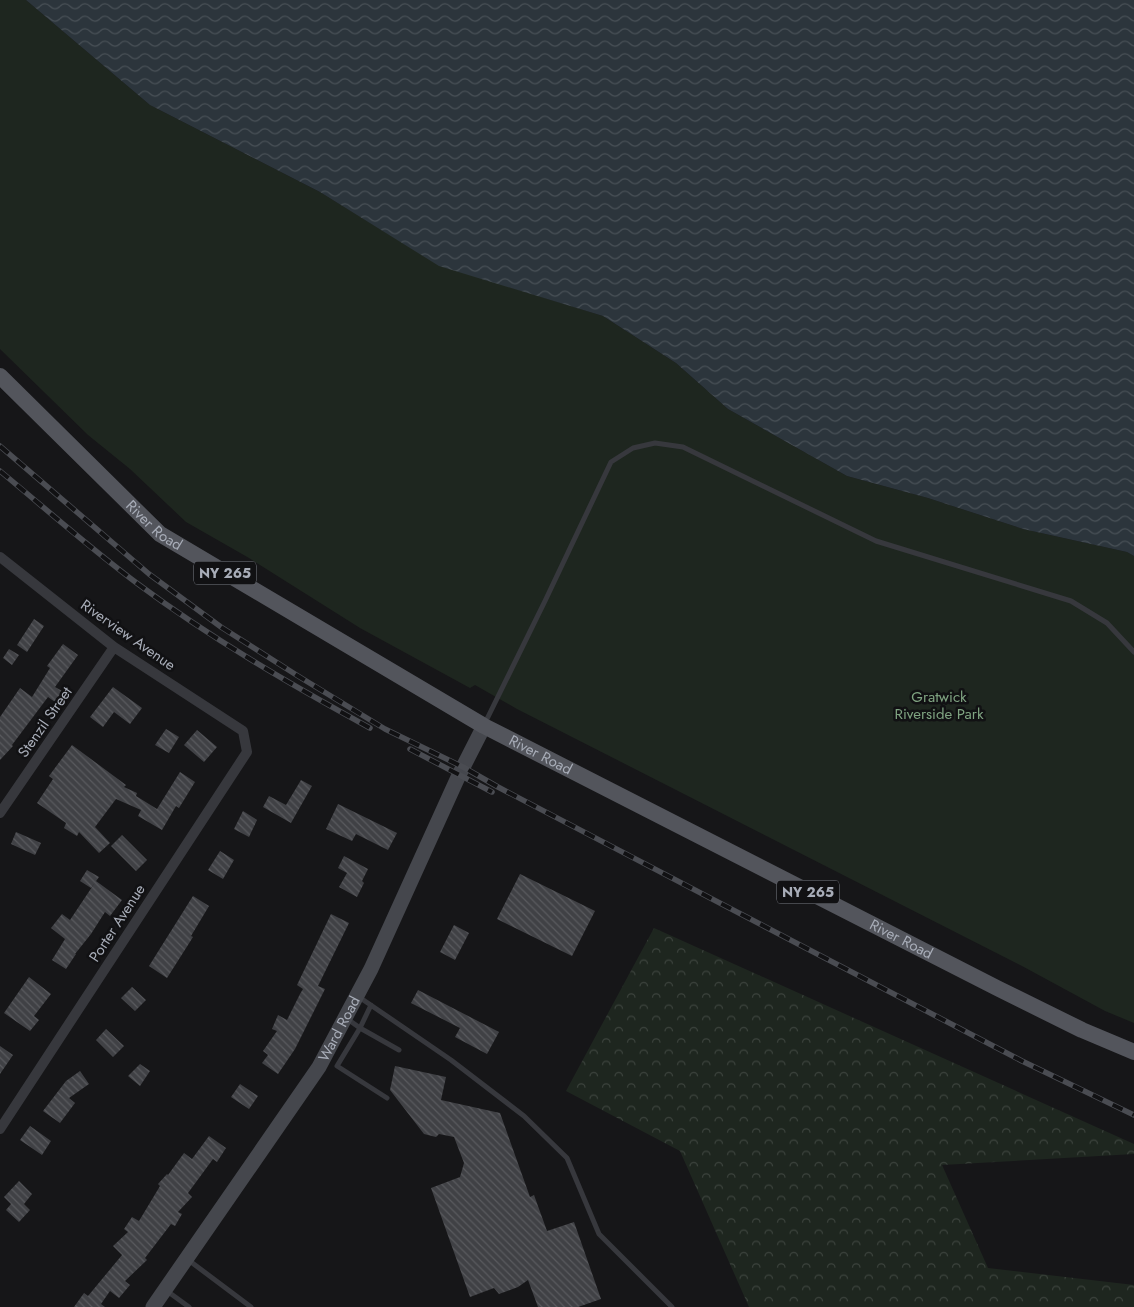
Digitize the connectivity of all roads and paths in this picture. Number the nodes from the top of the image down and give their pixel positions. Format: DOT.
graph roads {
  1 [pos="0,376"];
  2 [pos="0,557"];
  3 [pos="114,647"];
  4 [pos="1134,652"];
  5 [pos="484,726"];
  6 [pos="243,731"];
  7 [pos="0,813"];
  8 [pos="357,995"];
  9 [pos="371,1005"];
  10 [pos="345,1018"];
  11 [pos="360,1028"];
  12 [pos="399,1050"];
  13 [pos="1134,1052"];
  14 [pos="324,1058"];
  15 [pos="337,1066"];
  16 [pos="387,1098"];
  17 [pos="0,1129"];
  18 [pos="186,1258"];
  19 [pos="165,1289"];
  20 [pos="153,1307"];
  21 [pos="189,1307"];
  22 [pos="251,1307"];
  23 [pos="672,1307"];
  1 -- 5 [label="main road, River Road / NY 265"];
  2 -- 3 [label="street, Riverview Avenue"];
  3 -- 6 [label="street, Riverview Avenue"];
  3 -- 7 [label="street, Stenzil Street"];
  4 -- 5 [label="lane"];
  5 -- 8 [label="main road, Ward Road"];
  5 -- 13 [label="main road, River Road / NY 265"];
  6 -- 17 [label="street, Porter Avenue"];
  8 -- 9 [label="lane"];
  8 -- 10 [label="main road, Ward Road"];
  9 -- 11 [label="lane"];
  9 -- 23 [label="lane"];
  10 -- 11 [label="lane"];
  10 -- 14 [label="main road, Ward Road"];
  11 -- 12 [label="lane"];
  11 -- 15 [label="lane"];
  14 -- 15 [label="lane"];
  14 -- 18 [label="main road, Ward Road"];
  15 -- 16 [label="lane"];
  18 -- 19 [label="main road, Ward Road"];
  18 -- 22 [label="lane"];
  19 -- 20 [label="main road, Ward Road"];
  19 -- 21 [label="lane"];
}
